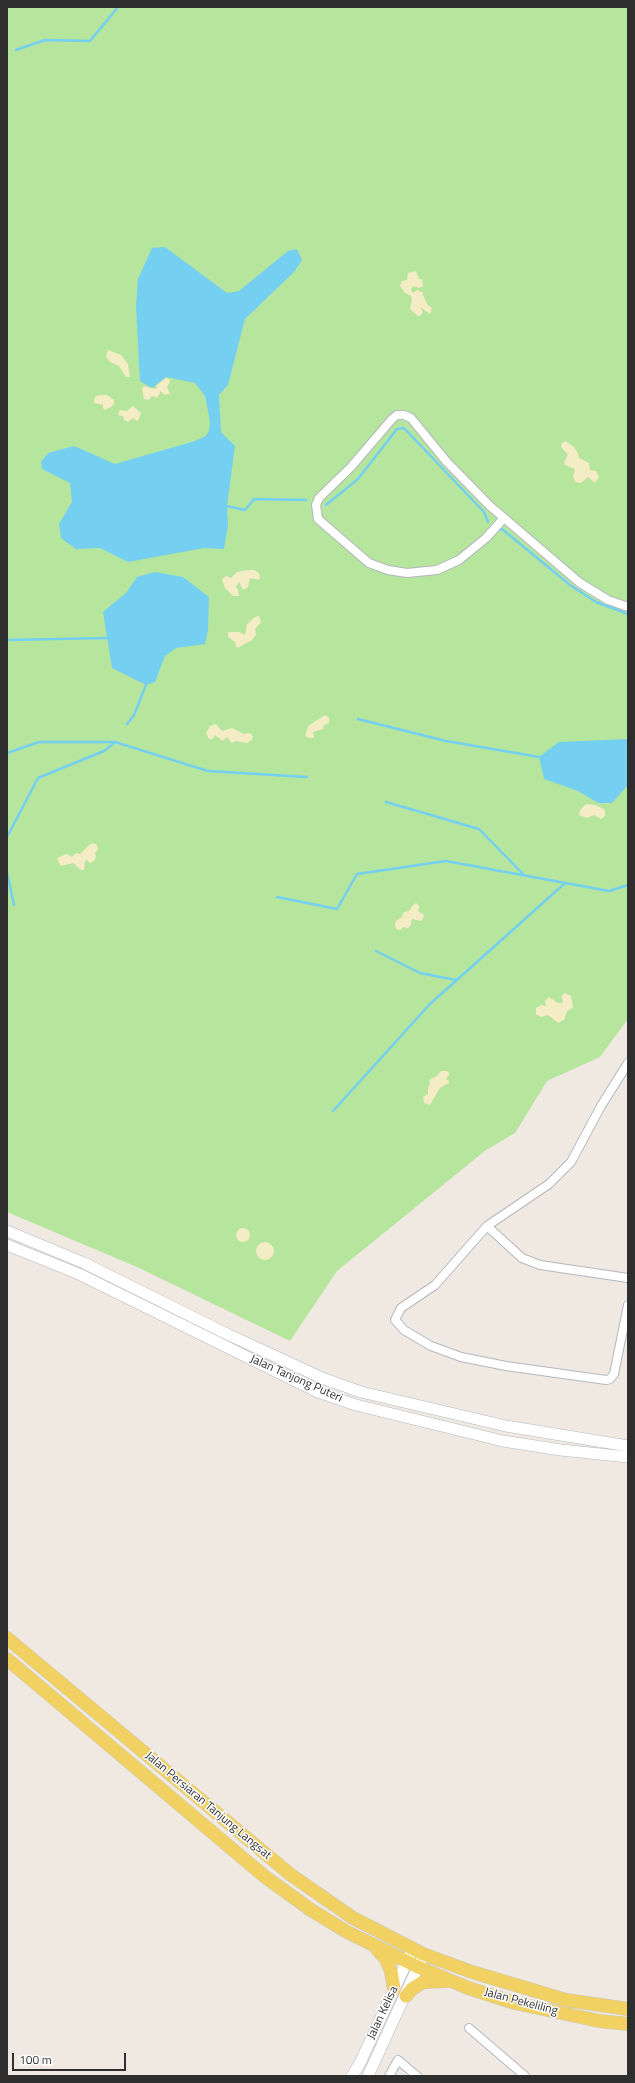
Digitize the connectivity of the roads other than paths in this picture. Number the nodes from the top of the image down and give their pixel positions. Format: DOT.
graph roads {
  1 [pos="504,518"];
  2 [pos="628,607"];
  3 [pos="628,1062"];
  4 [pos="487,1226"];
  5 [pos="7,1231"];
  6 [pos="7,1245"];
  7 [pos="628,1278"];
  8 [pos="628,1305"];
  9 [pos="628,1446"];
  10 [pos="628,1457"];
  11 [pos="7,1638"];
  12 [pos="7,1659"];
  13 [pos="374,1945"];
  14 [pos="418,1951"];
  15 [pos="412,1964"];
  16 [pos="455,1982"];
  17 [pos="394,1989"];
  18 [pos="406,1996"];
  19 [pos="628,2009"];
  20 [pos="628,2024"];
  21 [pos="469,2028"];
  22 [pos="352,2076"];
  23 [pos="368,2076"];
  24 [pos="389,2076"];
  25 [pos="417,2076"];
  26 [pos="525,2076"];
  1 -- 1 [label="street"];
  1 -- 2 [label="street"];
  3 -- 4 [label="street"];
  4 -- 7 [label="street"];
  4 -- 8 [label="street"];
  5 -- 9 [label="street, Jalan Tanjong Puteri"];
  6 -- 10 [label="street, Jalan Tanjong Puteri"];
  11 -- 14 [label="main road, Jalan Persiaran Tanjung Langsat"];
  12 -- 13 [label="main road, Jalan Persiaran Tanjung Langsat"];
  13 -- 15 [label="main road, Jalan Persiaran Tanjung Langsat"];
  13 -- 17 [label="main road"];
  14 -- 15 [label="street, Jalan Kelisa"];
  14 -- 19 [label="main road, Jalan Pekeliling"];
  15 -- 16 [label="main road, Jalan Pekeliling"];
  15 -- 17 [label="street, Jalan Kelisa"];
  15 -- 18 [label="street, Jalan Kelisa"];
  16 -- 18 [label="main road"];
  16 -- 20 [label="main road, Jalan Pekeliling"];
  17 -- 22 [label="street, Jalan Kelisa"];
  18 -- 23 [label="street, Jalan Kelisa"];
  21 -- 26 [label="street"];
  24 -- 25 [label="street"];
}
